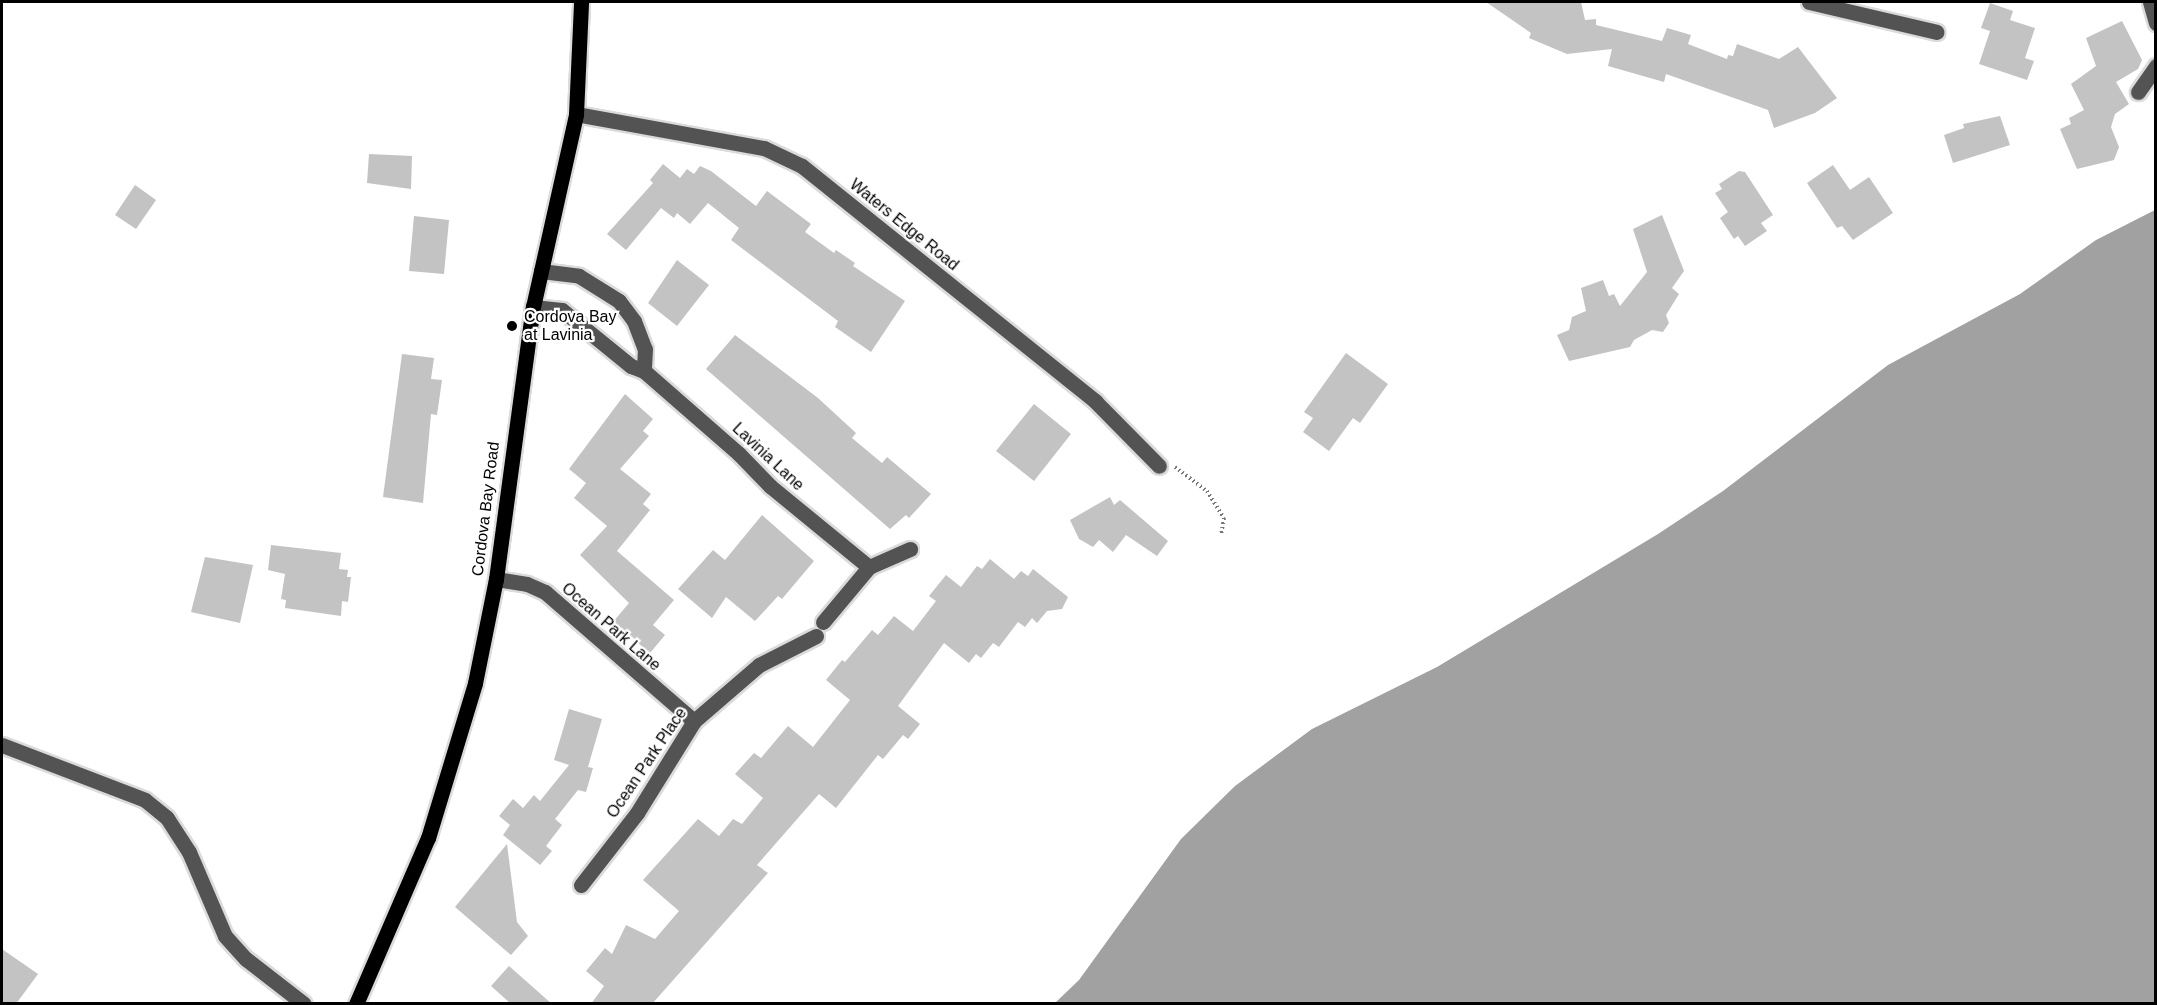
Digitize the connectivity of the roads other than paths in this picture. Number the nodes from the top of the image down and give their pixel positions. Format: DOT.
graph roads {
  1 [pos="581,2"];
  2 [pos="1809,2"];
  3 [pos="2150,2"];
  4 [pos="2156,22"];
  5 [pos="1937,32"];
  6 [pos="2156,66"];
  7 [pos="2138,92"];
  8 [pos="576,114"];
  9 [pos="541,271"];
  10 [pos="533,307"];
  11 [pos="644,371"];
  12 [pos="1159,466"];
  13 [pos="910,549"];
  14 [pos="870,567"];
  15 [pos="496,579"];
  16 [pos="694,721"];
  17 [pos="2,745"];
  18 [pos="581,885"];
  19 [pos="304,1004"];
  20 [pos="356,1004"];
  1 -- 8 [label="main road, Cordova Bay Road"];
  2 -- 5 [label="street"];
  3 -- 4 [label="street"];
  6 -- 7 [label="street"];
  8 -- 9 [label="main road, Cordova Bay Road"];
  8 -- 12 [label="street, Waters Edge Road"];
  9 -- 10 [label="main road, Cordova Bay Road"];
  9 -- 11 [label="street"];
  10 -- 11 [label="street, Lavinia Lane"];
  10 -- 15 [label="main road, Cordova Bay Road"];
  11 -- 14 [label="street, Lavinia Lane"];
  13 -- 14 [label="street"];
  14 -- 16 [label="street, Ocean Park Place"];
  15 -- 16 [label="street, Ocean Park Lane"];
  15 -- 20 [label="main road, Cordova Bay Road"];
  16 -- 18 [label="street, Ocean Park Place"];
  17 -- 19 [label="street"];
}
